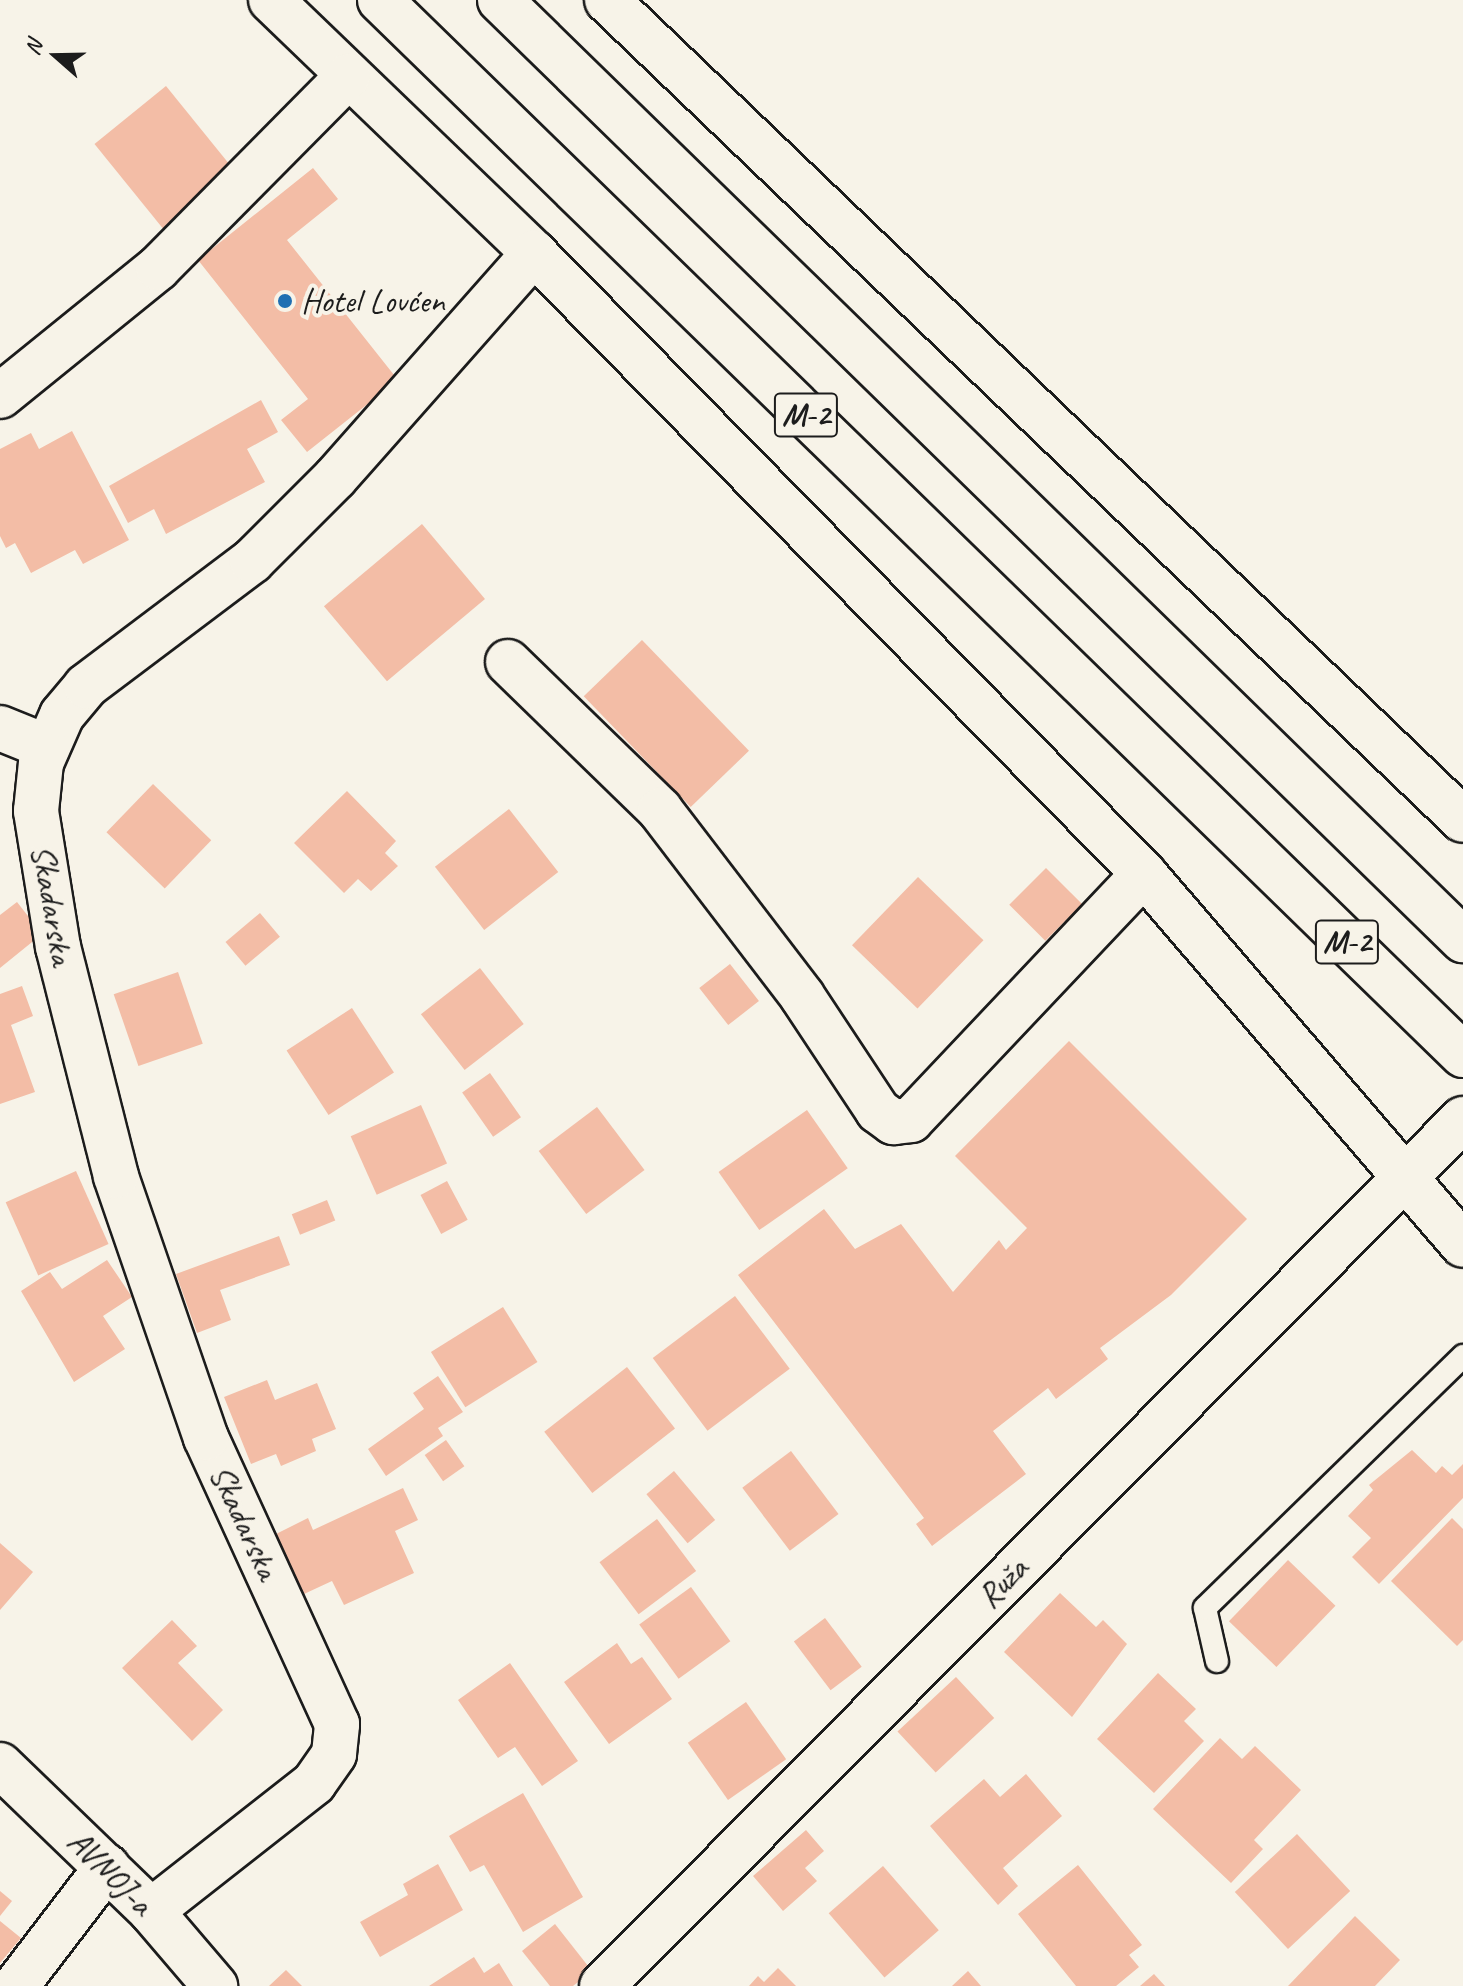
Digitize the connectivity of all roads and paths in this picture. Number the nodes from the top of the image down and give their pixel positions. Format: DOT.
graph roads {
  1 [pos="271,0"];
  2 [pos="380,0"];
  3 [pos="500,0"];
  4 [pos="607,0"];
  5 [pos="348,76"];
  6 [pos="534,253"];
  7 [pos="0,396"];
  8 [pos="508,662"];
  9 [pos="0,728"];
  10 [pos="47,747"];
  11 [pos="1463,820"];
  12 [pos="1144,874"];
  13 [pos="1463,940"];
  14 [pos="1463,1055"];
  15 [pos="1463,1119"];
  16 [pos="1406,1182"];
  17 [pos="1463,1245"];
  18 [pos="1463,1356"];
  19 [pos="1217,1661"];
  20 [pos="0,1765"];
  21 [pos="107,1867"];
  22 [pos="151,1911"];
  23 [pos="16,1986"];
  24 [pos="215,1986"];
  25 [pos="602,1986"];
  1 -- 5 [label="street"];
  2 -- 14 [label="street, M-2"];
  3 -- 13 [label="street, M-2"];
  4 -- 11 [label="street"];
  5 -- 6 [label="street"];
  5 -- 7 [label="street"];
  6 -- 10 [label="street, Skadarska"];
  6 -- 12 [label="street"];
  8 -- 12 [label="street"];
  9 -- 10 [label="street"];
  10 -- 22 [label="street, Skadarska"];
  12 -- 16 [label="street"];
  15 -- 16 [label="street, Ruža"];
  16 -- 17 [label="street"];
  16 -- 25 [label="street, Ruža"];
  18 -- 19 [label="lane"];
  20 -- 21 [label="street, AVNOJ-a"];
  21 -- 22 [label="street, AVNOJ-a"];
  21 -- 23 [label="street"];
  22 -- 24 [label="street, AVNOJ-a"];
}
